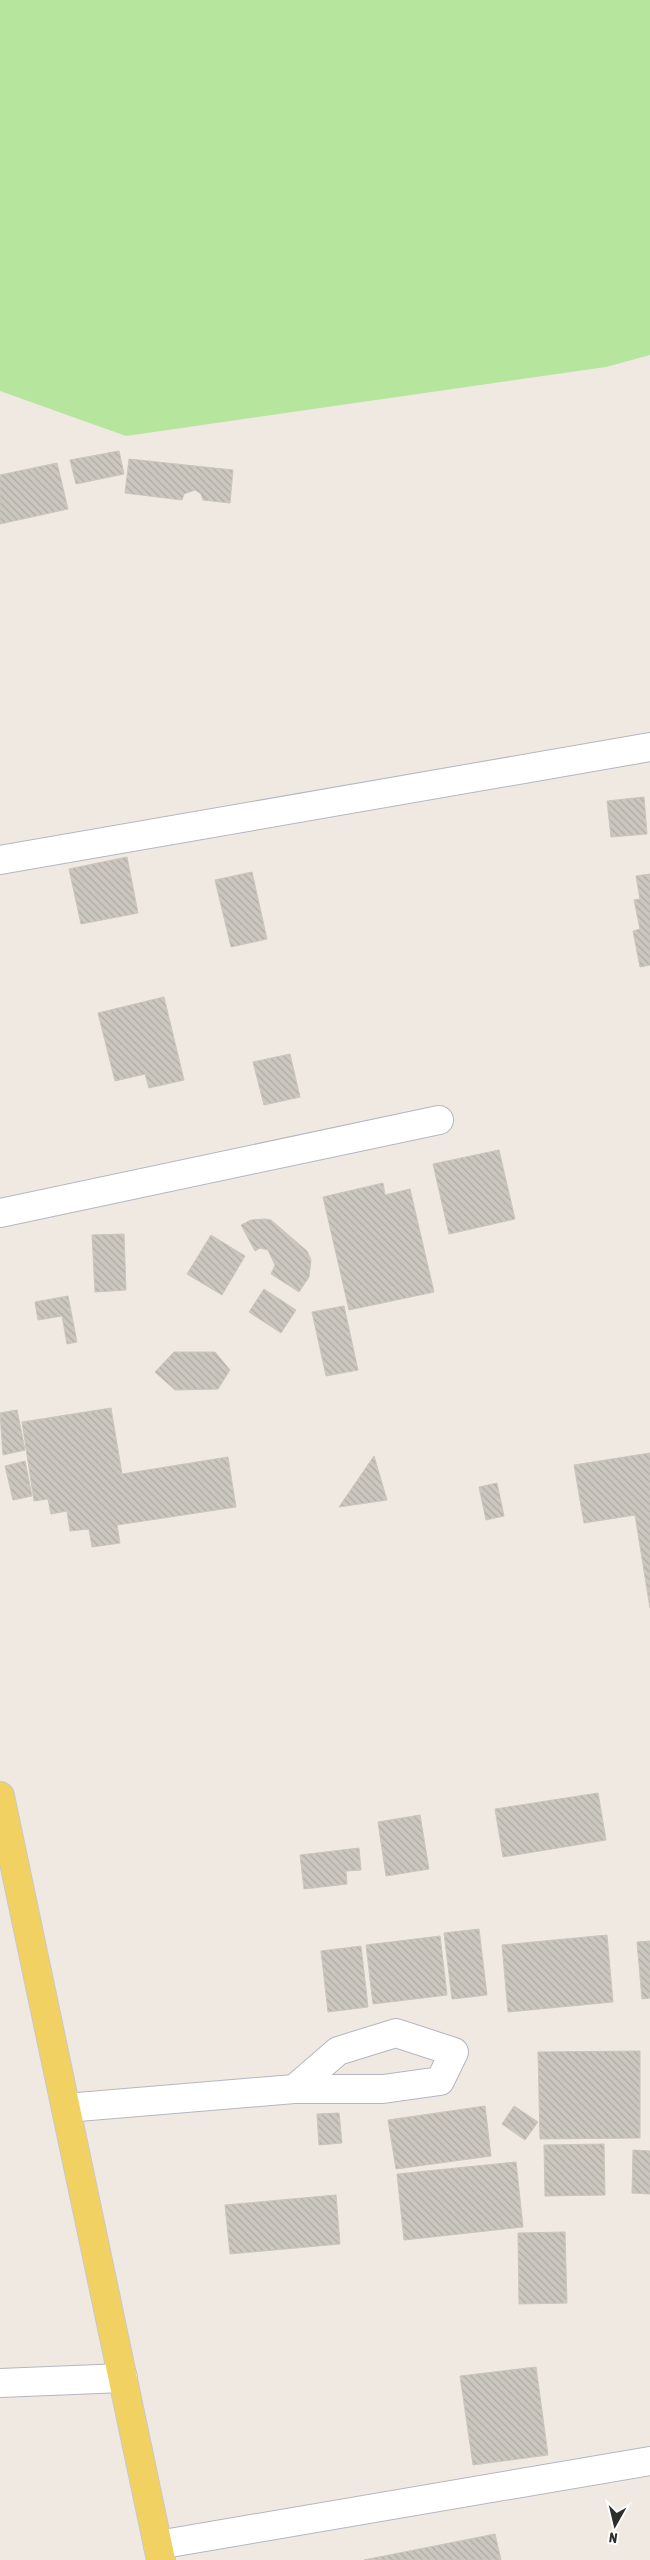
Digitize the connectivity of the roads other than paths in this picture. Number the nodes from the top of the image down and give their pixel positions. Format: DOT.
graph roads {
  1 [pos="650,747"];
  2 [pos="0,860"];
  3 [pos="439,1120"];
  4 [pos="0,1213"];
  5 [pos="0,1796"];
  6 [pos="294,2089"];
  7 [pos="66,2108"];
  8 [pos="123,2378"];
  9 [pos="0,2383"];
  10 [pos="650,2461"];
  11 [pos="159,2553"];
  1 -- 2 [label="street"];
  3 -- 4 [label="street"];
  5 -- 7 [label="main road"];
  6 -- 6 [label="street"];
  6 -- 7 [label="street"];
  7 -- 8 [label="main road"];
  8 -- 9 [label="street"];
  8 -- 11 [label="main road"];
  10 -- 11 [label="street"];
}
